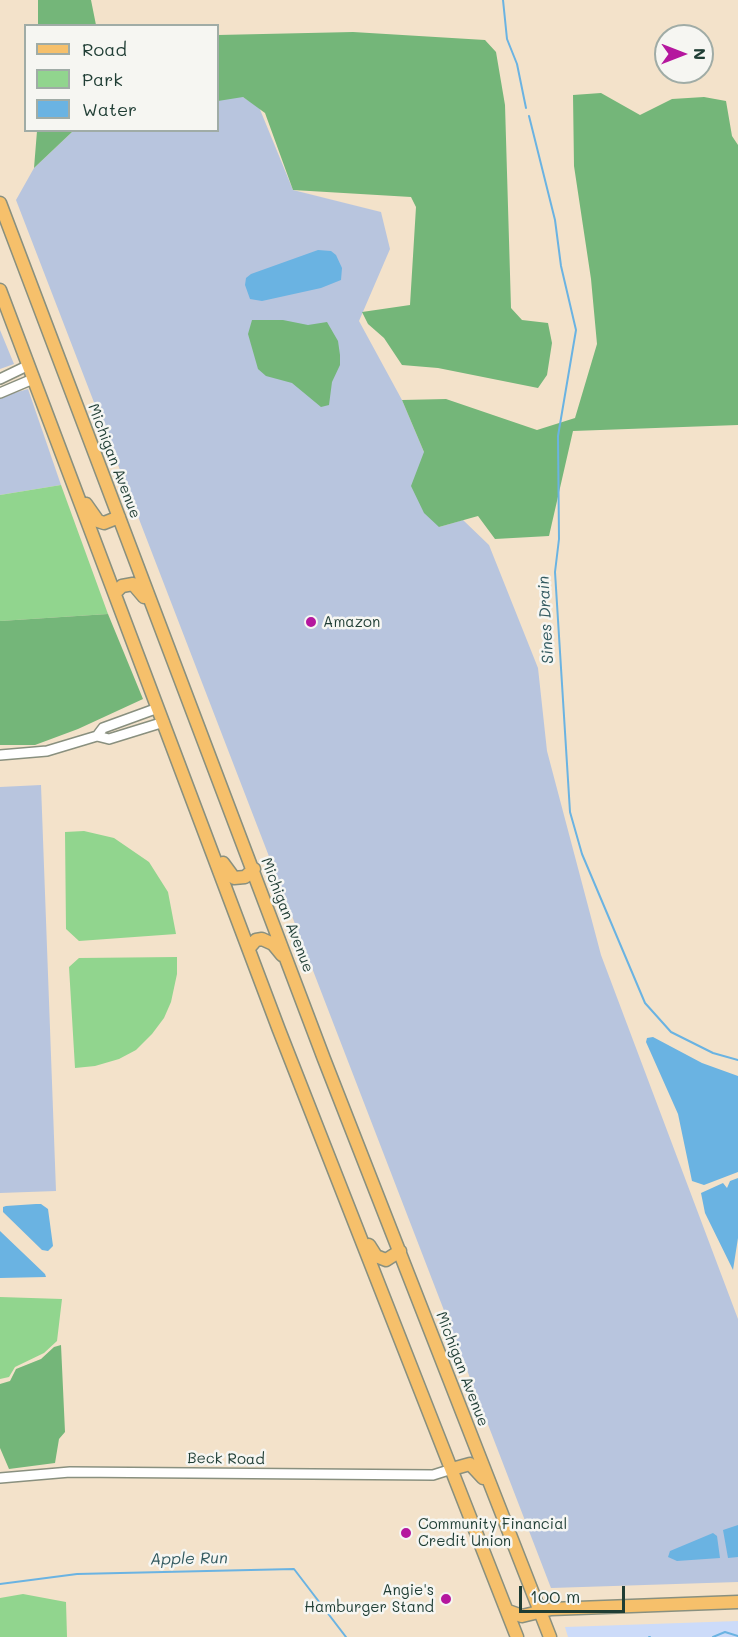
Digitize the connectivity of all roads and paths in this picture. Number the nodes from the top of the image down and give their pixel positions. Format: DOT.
graph roads {
  1 [pos="0,202"];
  2 [pos="0,224"];
  3 [pos="13,236"];
  4 [pos="0,290"];
  5 [pos="29,365"];
  6 [pos="0,379"];
  7 [pos="33,379"];
  8 [pos="0,393"];
  9 [pos="74,485"];
  10 [pos="119,517"];
  11 [pos="115,593"];
  12 [pos="153,607"];
  13 [pos="158,708"];
  14 [pos="164,722"];
  15 [pos="97,736"];
  16 [pos="0,755"];
  17 [pos="203,824"];
  18 [pos="254,869"];
  19 [pos="249,948"];
  20 [pos="287,960"];
  21 [pos="356,1224"];
  22 [pos="400,1251"];
  23 [pos="452,1469"];
  24 [pos="0,1478"];
  25 [pos="495,1494"];
  26 [pos="738,1602"];
  27 [pos="508,1611"];
  28 [pos="540,1611"];
  29 [pos="518,1637"];
  30 [pos="550,1637"];
  1 -- 3 [label="main road, Michigan Avenue"];
  2 -- 3 [label="main road"];
  3 -- 10 [label="main road, Michigan Avenue"];
  4 -- 5 [label="main road"];
  5 -- 6 [label="street"];
  5 -- 7 [label="main road"];
  7 -- 8 [label="street"];
  7 -- 9 [label="main road"];
  9 -- 10 [label="main road"];
  9 -- 11 [label="main road"];
  10 -- 12 [label="main road, Michigan Avenue"];
  11 -- 12 [label="main road"];
  11 -- 13 [label="main road"];
  12 -- 18 [label="main road, Michigan Avenue"];
  13 -- 14 [label="main road"];
  13 -- 15 [label="street"];
  14 -- 15 [label="street"];
  14 -- 17 [label="main road"];
  15 -- 16 [label="street"];
  17 -- 18 [label="main road"];
  17 -- 19 [label="main road"];
  18 -- 20 [label="main road, Michigan Avenue"];
  19 -- 20 [label="main road"];
  19 -- 21 [label="main road"];
  20 -- 22 [label="main road, Michigan Avenue"];
  21 -- 22 [label="main road"];
  21 -- 23 [label="main road"];
  22 -- 25 [label="main road, Michigan Avenue"];
  23 -- 24 [label="street, Beck Road"];
  23 -- 25 [label="main road"];
  23 -- 27 [label="main road"];
  25 -- 28 [label="main road, Michigan Avenue"];
  26 -- 28 [label="main road"];
  27 -- 28 [label="main road"];
  27 -- 29 [label="main road"];
  28 -- 30 [label="main road, Michigan Avenue"];
}
